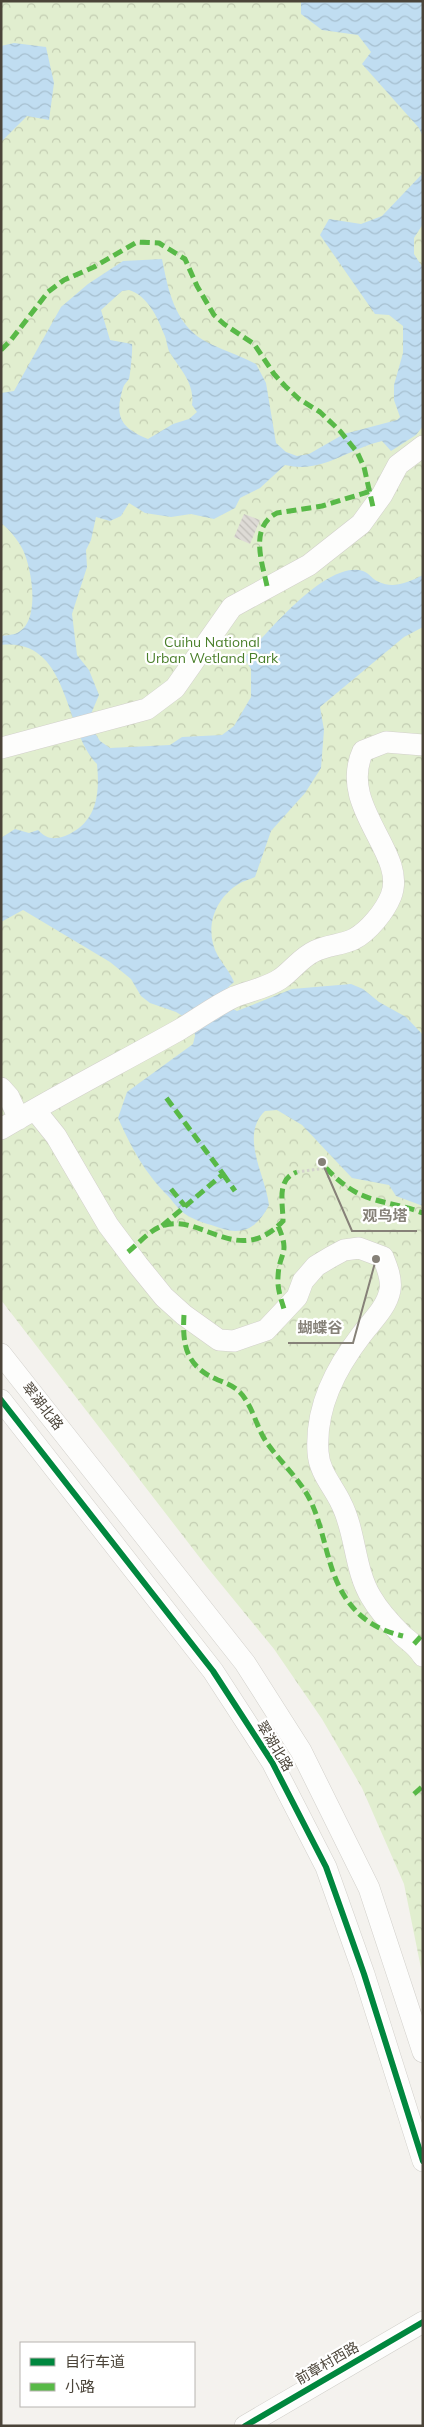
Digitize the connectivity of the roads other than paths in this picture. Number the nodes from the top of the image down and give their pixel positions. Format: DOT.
graph roads {
  1 [pos="423,446"];
  2 [pos="423,745"];
  3 [pos="1,748"];
  4 [pos="1,1088"];
  5 [pos="18,1119"];
  6 [pos="1,1354"];
  7 [pos="1,1400"];
  8 [pos="423,1656"];
  9 [pos="423,2052"];
  10 [pos="423,2161"];
  11 [pos="423,2322"];
  12 [pos="245,2426"];
  1 -- 3 [label="street"];
  2 -- 5 [label="street"];
  4 -- 5 [label="street"];
  5 -- 8 [label="street"];
  6 -- 9 [label="street, 翠湖北路"];
  7 -- 10 [label="street, 翠湖北路"];
  11 -- 12 [label="street, 前章村西路"];
}
